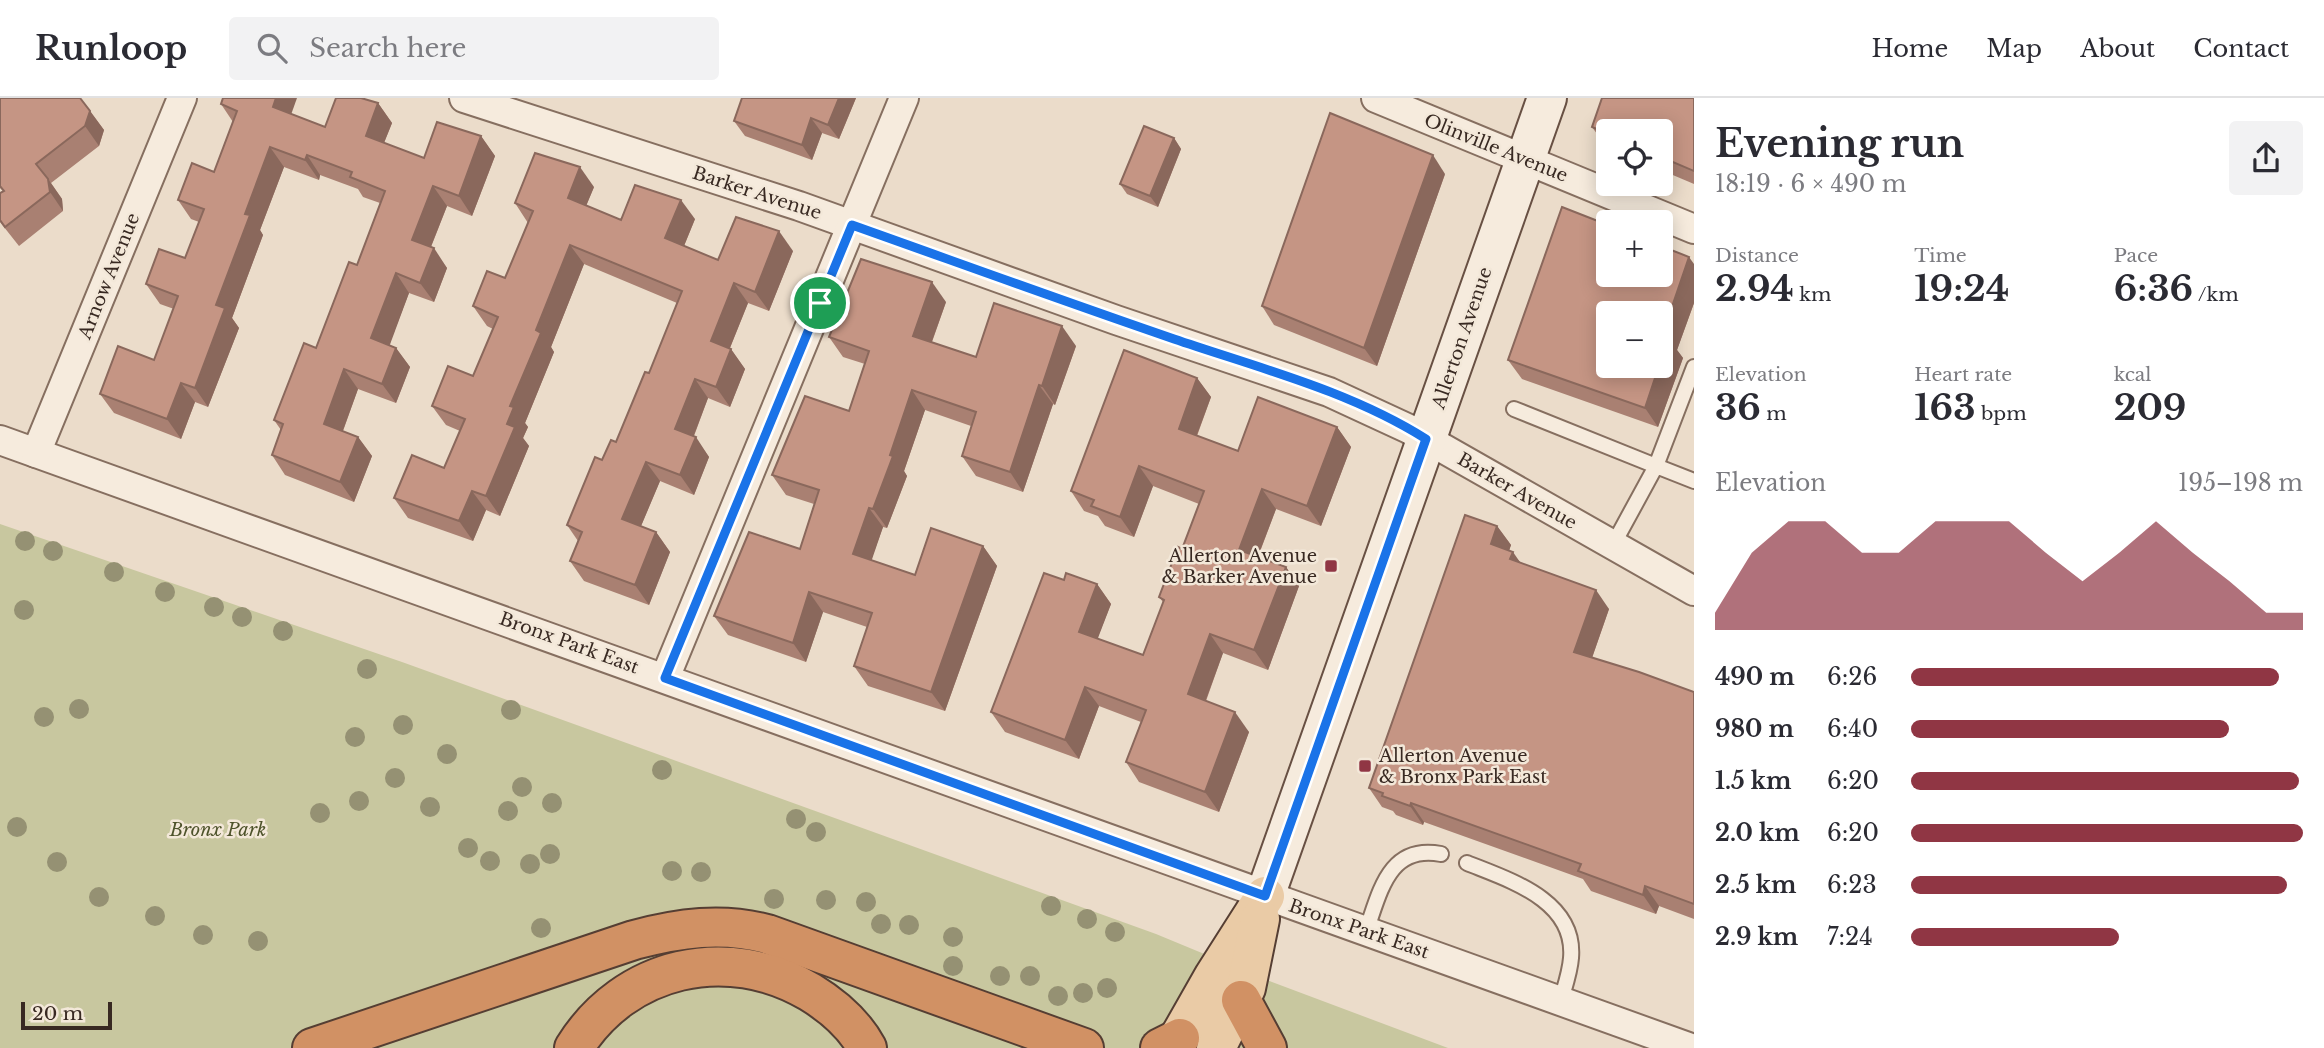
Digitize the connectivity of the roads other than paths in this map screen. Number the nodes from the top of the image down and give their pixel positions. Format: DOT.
graph roads {
  1 [pos="182,98"];
  2 [pos="464,98"];
  3 [pos="904,98"];
  4 [pos="1376,98"];
  5 [pos="1547,98"];
  6 [pos="1525,159"];
  7 [pos="852,225"];
  8 [pos="1694,229"];
  9 [pos="1694,367"];
  10 [pos="1514,409"];
  11 [pos="1426,439"];
  12 [pos="0,440"];
  13 [pos="36,453"];
  14 [pos="1656,466"];
  15 [pos="1694,481"];
  16 [pos="1613,545"];
  17 [pos="1694,591"];
  18 [pos="665,678"];
  19 [pos="1441,855"];
  20 [pos="1466,863"];
  21 [pos="1265,896"];
  22 [pos="1366,931"];
  23 [pos="1241,1000"];
  24 [pos="1561,1000"];
  25 [pos="1171,1045"];
  26 [pos="312,1048"];
  27 [pos="573,1048"];
  28 [pos="867,1048"];
  29 [pos="1084,1048"];
  30 [pos="1216,1048"];
  31 [pos="1268,1048"];
  32 [pos="1691,1048"];
  1 -- 13 [label="street, Arnow Avenue"];
  2 -- 7 [label="street, Barker Avenue"];
  3 -- 7 [label="street"];
  4 -- 6 [label="street, Olinville Avenue"];
  5 -- 6 [label="main road, Allerton Avenue"];
  6 -- 8 [label="street, Olinville Avenue"];
  6 -- 11 [label="main road, Allerton Avenue"];
  7 -- 11 [label="street, Barker Avenue"];
  7 -- 18 [label="street"];
  9 -- 14 [label="lane"];
  10 -- 14 [label="lane"];
  11 -- 16 [label="street, Barker Avenue"];
  11 -- 21 [label="main road, Allerton Avenue"];
  12 -- 13 [label="street, Bronx Park East"];
  13 -- 18 [label="street, Bronx Park East"];
  14 -- 15 [label="lane"];
  14 -- 16 [label="lane"];
  16 -- 17 [label="street, Barker Avenue"];
  18 -- 21 [label="street, Bronx Park East"];
  19 -- 22 [label="lane"];
  20 -- 24 [label="lane"];
  21 -- 22 [label="street, Bronx Park East"];
  21 -- 23 [label="main road"];
  21 -- 25 [label="main road"];
  22 -- 24 [label="street, Bronx Park East"];
  23 -- 30 [label="main road"];
  23 -- 31 [label="highway"];
  24 -- 32 [label="street, Bronx Park East"];
  26 -- 29 [label="highway"];
  27 -- 28 [label="highway"];
}
